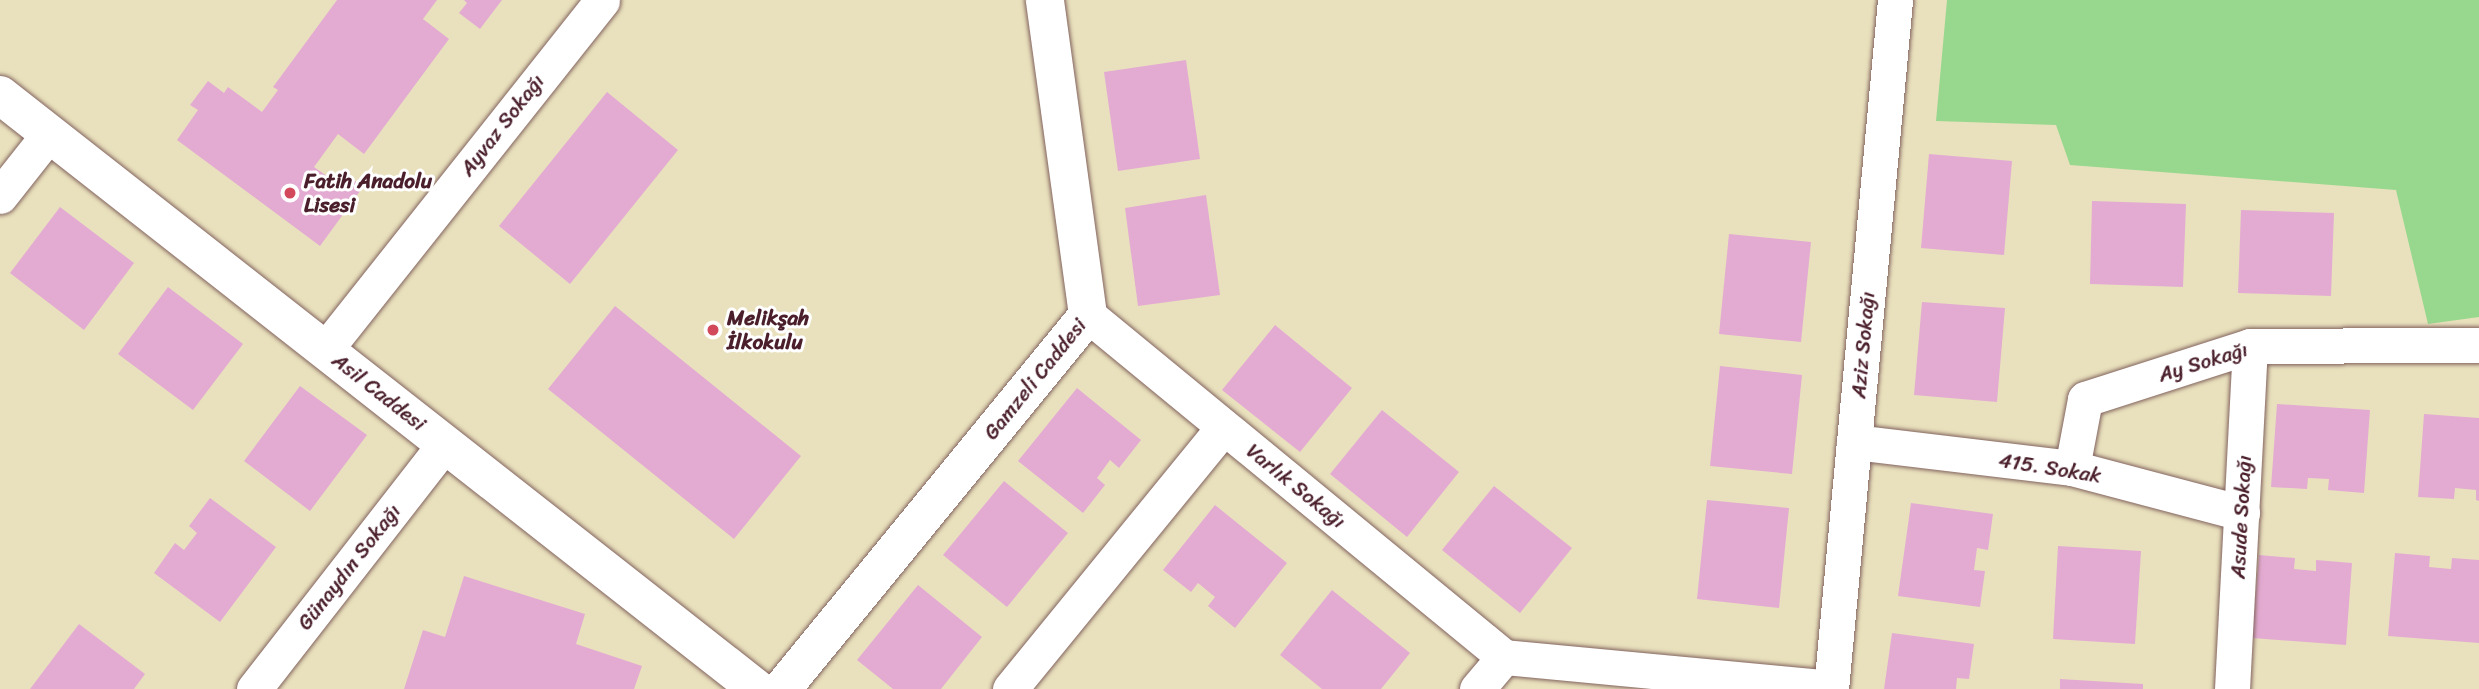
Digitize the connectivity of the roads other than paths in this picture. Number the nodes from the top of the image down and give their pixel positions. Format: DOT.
graph roads {
  1 [pos="602,0"];
  2 [pos="1045,0"];
  3 [pos="1895,0"];
  4 [pos="0,95"];
  5 [pos="49,134"];
  6 [pos="0,196"];
  7 [pos="1088,315"];
  8 [pos="2479,345"];
  9 [pos="2250,346"];
  10 [pos="325,350"];
  11 [pos="1224,427"];
  12 [pos="1854,442"];
  13 [pos="445,444"];
  14 [pos="2072,468"];
  15 [pos="2242,513"];
  16 [pos="1504,657"];
  17 [pos="1638,680"];
  18 [pos="254,689"];
  19 [pos="757,689"];
  20 [pos="782,689"];
  21 [pos="1010,689"];
  22 [pos="1477,689"];
  23 [pos="1831,689"];
  24 [pos="2232,689"];
  1 -- 10 [label="street, Ayvaz Sokağı"];
  2 -- 7 [label="street, Gamzeli Caddesi"];
  3 -- 12 [label="street, Aziz Sokağı"];
  4 -- 5 [label="street, Asil Caddesi"];
  5 -- 6 [label="street"];
  5 -- 10 [label="street, Asil Caddesi"];
  7 -- 11 [label="street, Varlık Sokağı"];
  7 -- 20 [label="street, Gamzeli Caddesi"];
  8 -- 9 [label="street, Ay Sokağı"];
  9 -- 14 [label="street, Ay Sokağı"];
  9 -- 15 [label="street, Asude Sokağı"];
  10 -- 13 [label="street, Asil Caddesi"];
  11 -- 16 [label="street, Varlık Sokağı"];
  11 -- 21 [label="street"];
  12 -- 14 [label="street, 415. Sokak"];
  12 -- 23 [label="street, Aziz Sokağı"];
  13 -- 18 [label="street, Günaydın Sokağı"];
  13 -- 19 [label="street, Asil Caddesi"];
  14 -- 15 [label="street, 415. Sokak"];
  15 -- 24 [label="street, Asude Sokağı"];
  16 -- 17 [label="street"];
  16 -- 22 [label="street"];
  17 -- 23 [label="street"];
}
